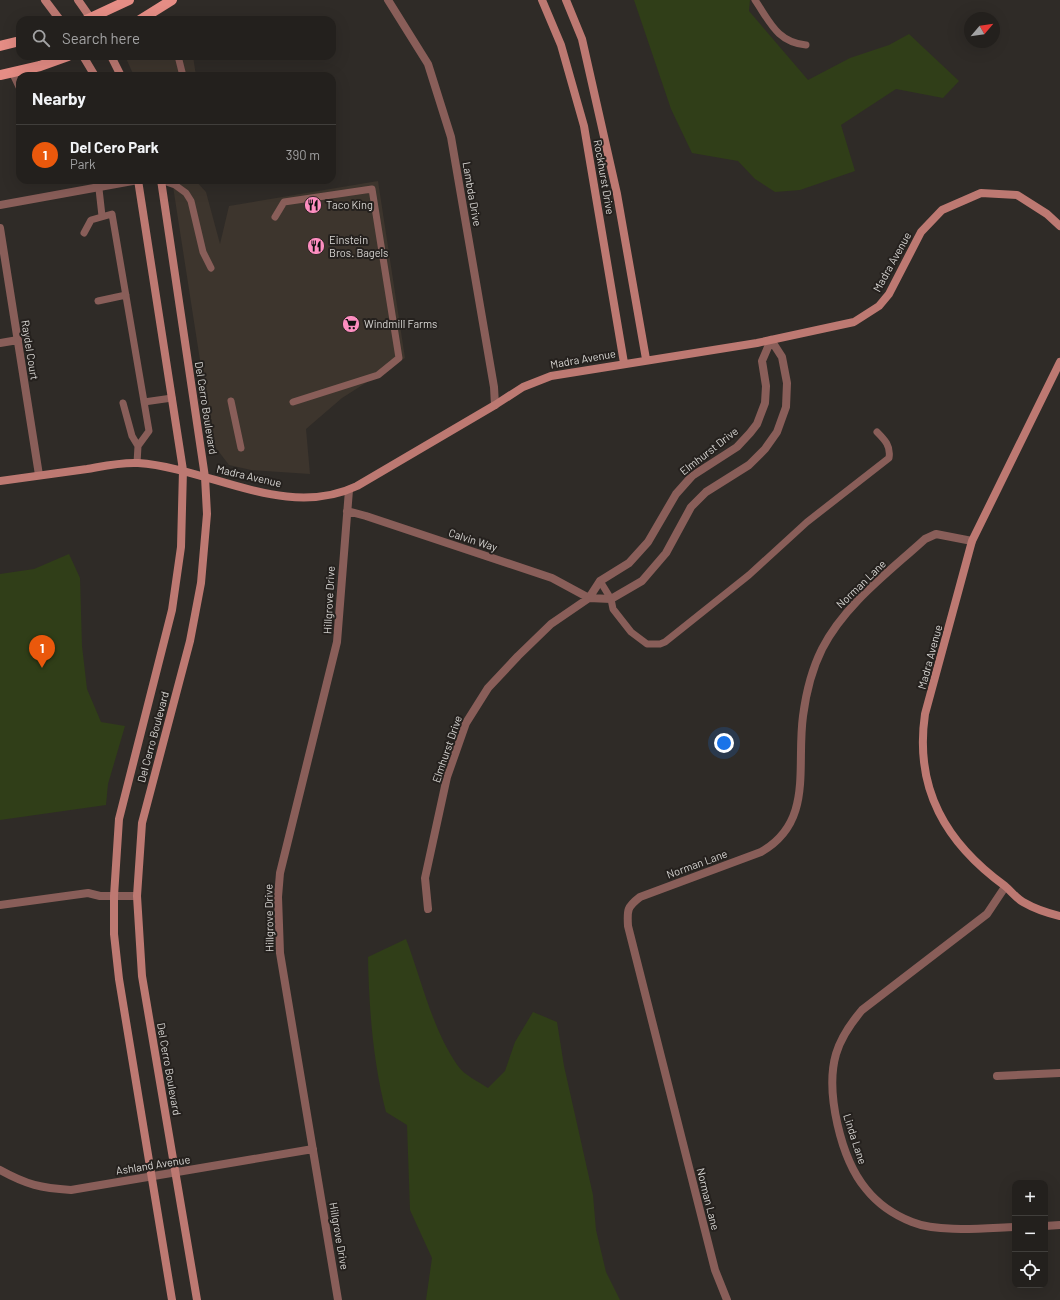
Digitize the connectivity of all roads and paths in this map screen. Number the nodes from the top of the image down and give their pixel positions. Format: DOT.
graph roads {
  1 [pos="45,0"];
  2 [pos="78,0"];
  3 [pos="129,0"];
  4 [pos="172,0"];
  5 [pos="388,0"];
  6 [pos="542,0"];
  7 [pos="566,0"];
  8 [pos="755,0"];
  9 [pos="57,16"];
  10 [pos="88,16"];
  11 [pos="96,16"];
  12 [pos="146,16"];
  13 [pos="16,42"];
  14 [pos="806,45"];
  15 [pos="0,46"];
  16 [pos="57,60"];
  17 [pos="85,60"];
  18 [pos="113,60"];
  19 [pos="179,60"];
  20 [pos="12,72"];
  21 [pos="93,72"];
  22 [pos="119,72"];
  23 [pos="182,72"];
  24 [pos="0,75"];
  25 [pos="16,80"];
  26 [pos="99,184"];
  27 [pos="139,184"];
  28 [pos="162,184"];
  29 [pos="172,184"];
  30 [pos="0,205"];
  31 [pos="102,216"];
  32 [pos="275,217"];
  33 [pos="1060,226"];
  34 [pos="0,228"];
  35 [pos="84,233"];
  36 [pos="211,268"];
  37 [pos="126,295"];
  38 [pos="98,301"];
  39 [pos="18,340"];
  40 [pos="771,340"];
  41 [pos="0,343"];
  42 [pos="646,359"];
  43 [pos="1060,362"];
  44 [pos="624,363"];
  45 [pos="172,398"];
  46 [pos="231,400"];
  47 [pos="144,402"];
  48 [pos="293,402"];
  49 [pos="123,403"];
  50 [pos="495,405"];
  51 [pos="877,432"];
  52 [pos="138,446"];
  53 [pos="241,448"];
  54 [pos="137,463"];
  55 [pos="183,470"];
  56 [pos="39,475"];
  57 [pos="205,477"];
  58 [pos="0,481"];
  59 [pos="349,490"];
  60 [pos="347,511"];
  61 [pos="972,541"];
  62 [pos="600,581"];
  63 [pos="589,598"];
  64 [pos="611,599"];
  65 [pos="1005,887"];
  66 [pos="114,896"];
  67 [pos="136,896"];
  68 [pos="0,905"];
  69 [pos="428,909"];
  70 [pos="1060,916"];
  71 [pos="1060,1073"];
  72 [pos="996,1076"];
  73 [pos="313,1149"];
  74 [pos="0,1170"];
  75 [pos="176,1173"];
  76 [pos="150,1177"];
  77 [pos="1060,1225"];
  78 [pos="1048,1226"];
  79 [pos="1012,1227"];
  80 [pos="172,1300"];
  81 [pos="197,1300"];
  82 [pos="338,1300"];
  83 [pos="726,1300"];
  1 -- 9 [label="street"];
  2 -- 10 [label="street"];
  3 -- 11 [label="main road"];
  4 -- 12 [label="main road"];
  5 -- 50 [label="street, Lambda Drive"];
  6 -- 44 [label="street, Rockhurst Drive"];
  7 -- 42 [label="street, Rockhurst Drive"];
  8 -- 14 [label="lane"];
  13 -- 15 [label="main road"];
  16 -- 20 [label="main road"];
  17 -- 21 [label="street"];
  18 -- 22 [label="street"];
  19 -- 23 [label="lane"];
  20 -- 24 [label="main road"];
  20 -- 25 [label="lane"];
  26 -- 30 [label="street"];
  26 -- 31 [label="lane"];
  27 -- 45 [label="street, Del Cerro Boulevard"];
  28 -- 57 [label="street, Del Cerro Boulevard"];
  29 -- 36 [label="lane"];
  31 -- 35 [label="lane"];
  31 -- 37 [label="lane"];
  32 -- 48 [label="lane"];
  33 -- 40 [label="street, Madra Avenue"];
  34 -- 39 [label="street, Raydel Court"];
  37 -- 38 [label="lane"];
  37 -- 47 [label="lane"];
  39 -- 41 [label="street"];
  39 -- 56 [label="street, Raydel Court"];
  40 -- 42 [label="street, Madra Avenue"];
  40 -- 62 [label="street, Elmhurst Drive"];
  40 -- 64 [label="street"];
  42 -- 44 [label="street, Madra Avenue"];
  43 -- 61 [label="street, Madra Avenue"];
  44 -- 50 [label="street, Madra Avenue"];
  45 -- 47 [label="lane"];
  45 -- 55 [label="street, Del Cerro Boulevard"];
  46 -- 53 [label="lane"];
  47 -- 52 [label="lane"];
  49 -- 52 [label="lane"];
  50 -- 59 [label="street, Madra Avenue"];
  51 -- 64 [label="lane"];
  52 -- 54 [label="lane"];
  54 -- 55 [label="street, Madra Avenue"];
  54 -- 56 [label="street, Madra Avenue"];
  55 -- 57 [label="street, Madra Avenue"];
  55 -- 66 [label="street, Del Cerro Boulevard"];
  56 -- 58 [label="street, Madra Avenue"];
  57 -- 59 [label="street, Madra Avenue"];
  57 -- 67 [label="street, Del Cerro Boulevard"];
  59 -- 60 [label="street, Hillgrove Drive"];
  60 -- 63 [label="street, Calvin Way"];
  60 -- 73 [label="street, Hillgrove Drive"];
  61 -- 65 [label="street, Madra Avenue"];
  61 -- 83 [label="street, Norman Lane"];
  62 -- 63 [label="street, Elmhurst Drive"];
  62 -- 64 [label="lane"];
  63 -- 64 [label="street"];
  63 -- 69 [label="street, Elmhurst Drive"];
  65 -- 70 [label="street, Madra Avenue"];
  65 -- 79 [label="street, Linda Lane"];
  66 -- 67 [label="street"];
  66 -- 68 [label="street"];
  66 -- 76 [label="street, Del Cerro Boulevard"];
  67 -- 75 [label="street, Del Cerro Boulevard"];
  71 -- 72 [label="street"];
  73 -- 75 [label="street, Ashland Avenue"];
  73 -- 82 [label="street, Hillgrove Drive"];
  74 -- 76 [label="street, Ashland Avenue"];
  75 -- 76 [label="street, Ashland Avenue"];
  75 -- 81 [label="street, Del Cerro Boulevard"];
  76 -- 80 [label="street, Del Cerro Boulevard"];
  77 -- 78 [label="street"];
}
